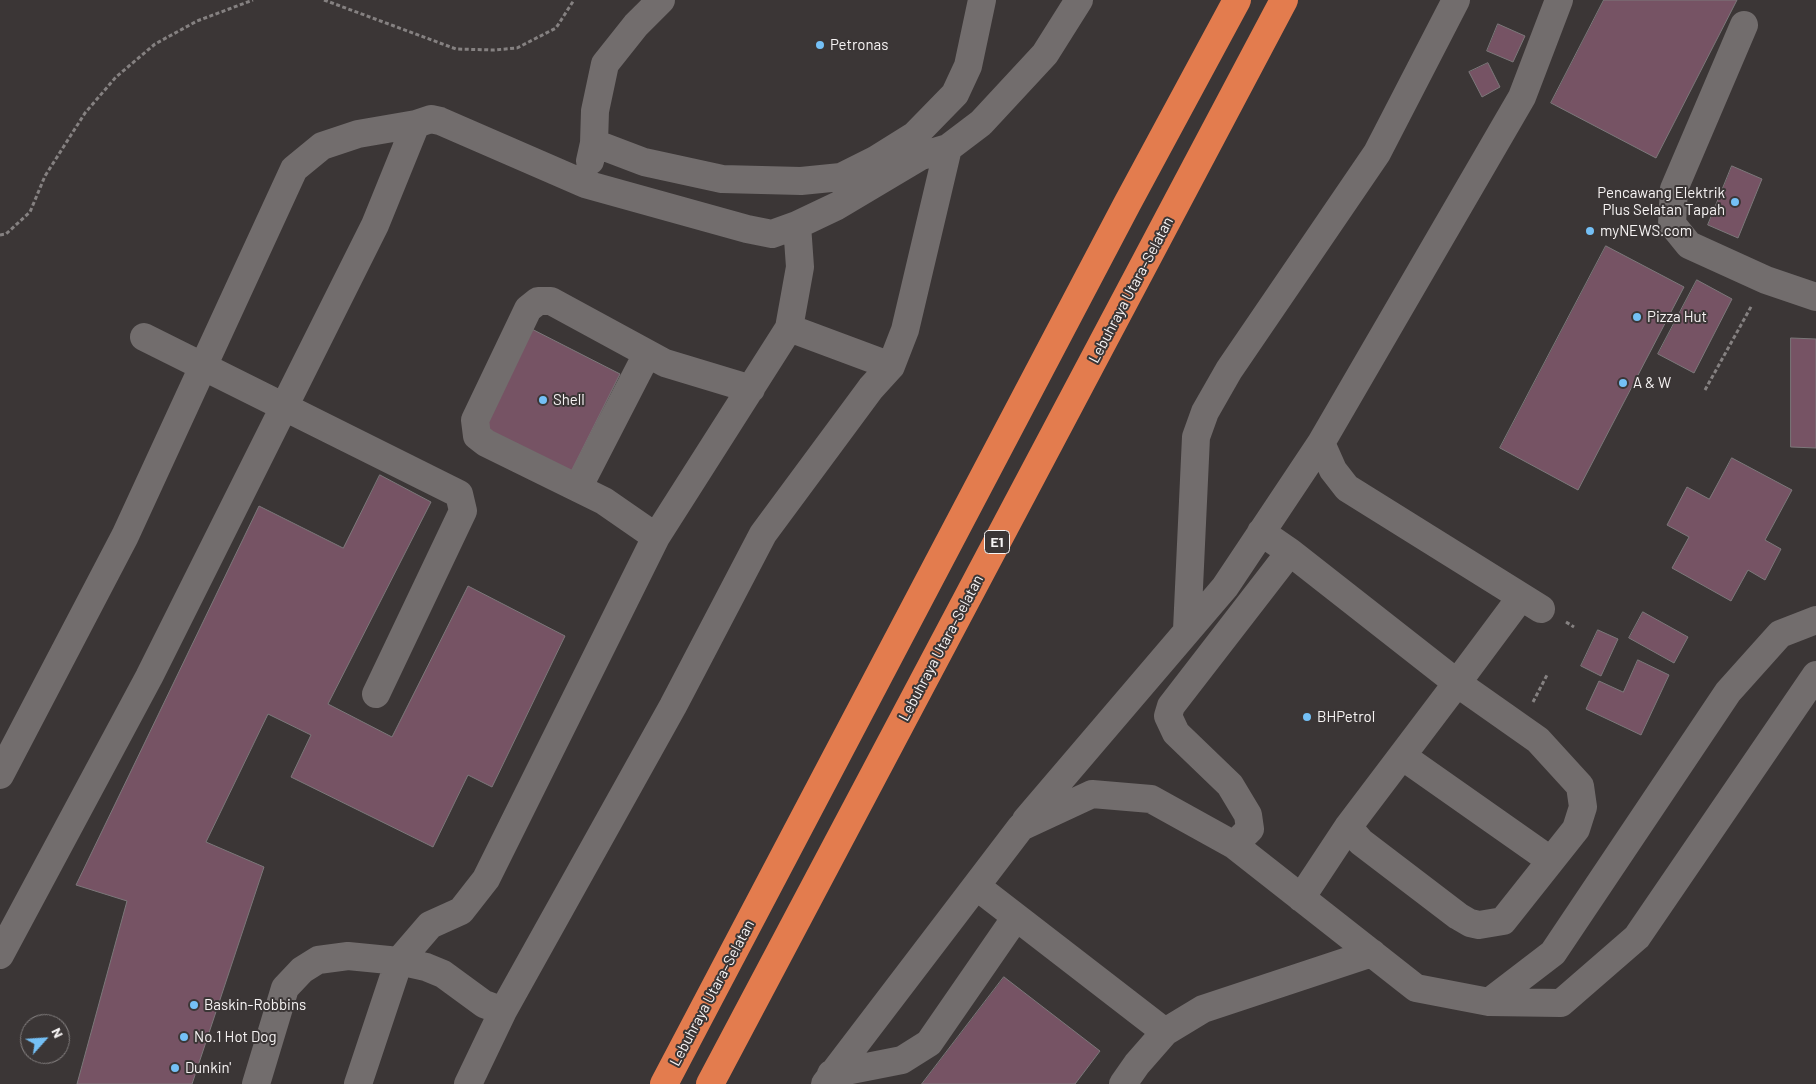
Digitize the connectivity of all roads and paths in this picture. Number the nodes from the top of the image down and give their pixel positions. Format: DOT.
graph roads {
  1 [pos="252,0"];
  2 [pos="324,0"];
  3 [pos="574,0"];
  4 [pos="661,0"];
  5 [pos="982,0"];
  6 [pos="1079,0"];
  7 [pos="1237,0"];
  8 [pos="1284,0"];
  9 [pos="1456,0"];
  10 [pos="1559,0"];
  11 [pos="1744,25"];
  12 [pos="955,94"];
  13 [pos="981,123"];
  14 [pos="416,124"];
  15 [pos="594,143"];
  16 [pos="948,148"];
  17 [pos="585,184"];
  18 [pos="797,225"];
  19 [pos="0,235"];
  20 [pos="1766,280"];
  21 [pos="1816,297"];
  22 [pos="790,328"];
  23 [pos="144,337"];
  24 [pos="647,354"];
  25 [pos="204,366"];
  26 [pos="891,366"];
  27 [pos="751,389"];
  28 [pos="1705,390"];
  29 [pos="284,407"];
  30 [pos="1321,443"];
  31 [pos="578,488"];
  32 [pos="1261,532"];
  33 [pos="656,537"];
  34 [pos="1290,552"];
  35 [pos="1816,620"];
  36 [pos="1187,630"];
  37 [pos="1816,675"];
  38 [pos="1457,683"];
  39 [pos="376,694"];
  40 [pos="1402,756"];
  41 [pos="0,775"];
  42 [pos="1021,827"];
  43 [pos="1348,827"];
  44 [pos="1234,845"];
  45 [pos="1550,860"];
  46 [pos="976,886"];
  47 [pos="1301,898"];
  48 [pos="1016,917"];
  49 [pos="1372,952"];
  50 [pos="0,955"];
  51 [pos="399,961"];
  52 [pos="1489,1002"];
  53 [pos="503,1011"];
  54 [pos="1164,1032"];
  55 [pos="828,1079"];
  56 [pos="256,1084"];
  57 [pos="358,1084"];
  58 [pos="468,1084"];
  59 [pos="664,1084"];
  60 [pos="710,1084"];
  61 [pos="1123,1084"];
  1 -- 19 [label="path"];
  2 -- 3 [label="path"];
  4 -- 15 [label="lane"];
  5 -- 12 [label="lane"];
  6 -- 13 [label="lane"];
  7 -- 59 [label="highway, Lebuhraya Utara–Selatan"];
  8 -- 60 [label="highway, Lebuhraya Utara–Selatan / E1"];
  9 -- 36 [label="lane"];
  10 -- 30 [label="lane"];
  11 -- 20 [label="lane"];
  12 -- 13 [label="lane"];
  12 -- 15 [label="lane"];
  13 -- 16 [label="lane"];
  14 -- 17 [label="lane"];
  14 -- 25 [label="lane"];
  14 -- 29 [label="lane"];
  15 -- 17 [label="lane"];
  16 -- 18 [label="lane"];
  16 -- 26 [label="lane"];
  17 -- 18 [label="lane"];
  18 -- 22 [label="lane"];
  20 -- 21 [label="lane"];
  20 -- 28 [label="path"];
  22 -- 26 [label="lane"];
  22 -- 27 [label="lane"];
  23 -- 25 [label="lane"];
  24 -- 27 [label="lane"];
  24 -- 31 [label="lane"];
  24 -- 31 [label="lane"];
  25 -- 29 [label="lane"];
  25 -- 41 [label="lane"];
  26 -- 53 [label="lane"];
  27 -- 33 [label="lane"];
  29 -- 39 [label="lane"];
  29 -- 50 [label="lane"];
  30 -- 32 [label="lane"];
  30 -- 38 [label="lane"];
  31 -- 33 [label="lane"];
  32 -- 34 [label="lane"];
  32 -- 36 [label="lane"];
  33 -- 51 [label="lane"];
  34 -- 38 [label="lane"];
  34 -- 44 [label="lane"];
  35 -- 52 [label="lane"];
  36 -- 42 [label="lane"];
  37 -- 52 [label="lane"];
  38 -- 40 [label="lane"];
  38 -- 45 [label="lane"];
  40 -- 43 [label="lane"];
  40 -- 45 [label="lane"];
  42 -- 44 [label="lane"];
  42 -- 46 [label="lane"];
  43 -- 45 [label="lane"];
  43 -- 47 [label="lane"];
  44 -- 47 [label="lane"];
  46 -- 48 [label="lane"];
  46 -- 55 [label="lane"];
  47 -- 49 [label="lane"];
  48 -- 54 [label="lane"];
  48 -- 55 [label="lane"];
  49 -- 52 [label="lane"];
  49 -- 54 [label="lane"];
  51 -- 53 [label="lane"];
  51 -- 56 [label="lane"];
  51 -- 57 [label="lane"];
  53 -- 58 [label="lane"];
  54 -- 61 [label="lane"];
}
